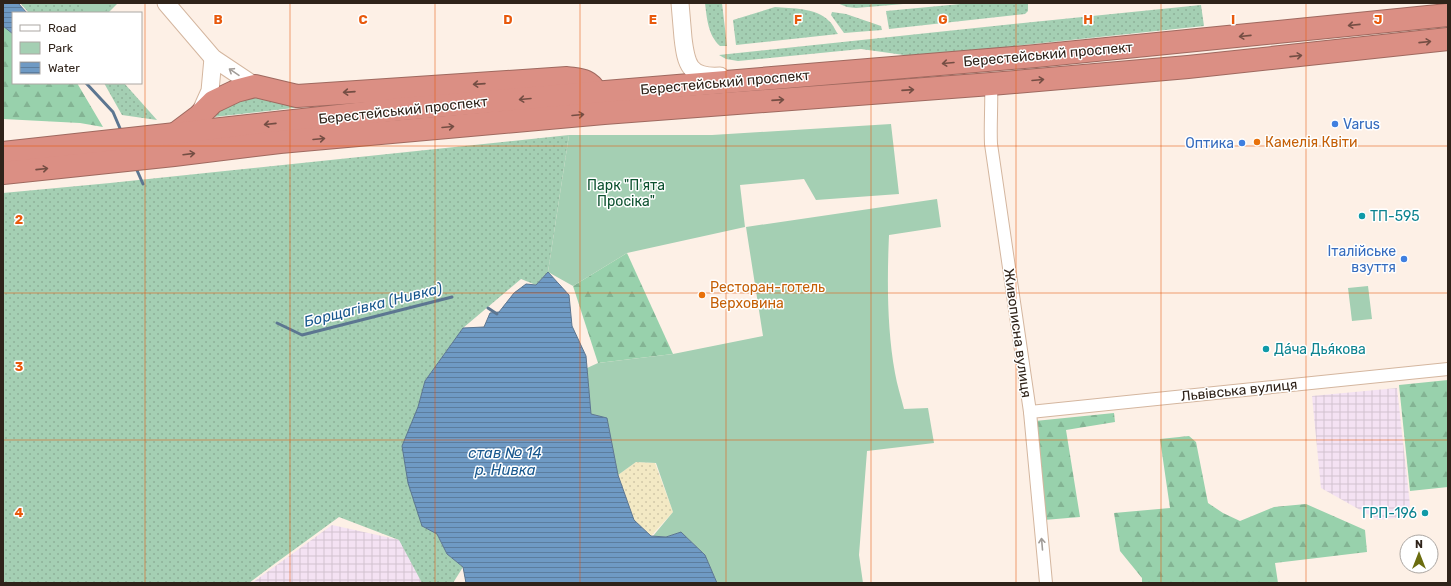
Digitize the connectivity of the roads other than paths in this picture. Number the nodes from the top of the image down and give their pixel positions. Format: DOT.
graph roads {
  1 [pos="166,3"];
  2 [pos="680,3"];
  3 [pos="1448,15"];
  4 [pos="1448,40"];
  5 [pos="685,56"];
  6 [pos="213,58"];
  7 [pos="888,68"];
  8 [pos="991,84"];
  9 [pos="255,86"];
  10 [pos="647,88"];
  11 [pos="596,92"];
  12 [pos="199,116"];
  13 [pos="172,135"];
  14 [pos="149,148"];
  15 [pos="111,152"];
  16 [pos="3,153"];
  17 [pos="3,173"];
  18 [pos="1448,369"];
  19 [pos="1030,412"];
  20 [pos="1046,583"];
  1 -- 6 [label="main road"];
  2 -- 5 [label="main road"];
  3 -- 7 [label="highway, Берестейський проспект, one-way"];
  8 -- 4 [label="highway, Берестейський проспект, one-way"];
  5 -- 7 [label="main road"];
  5 -- 10 [label="main road"];
  9 -- 6 [label="main road, one-way"];
  6 -- 12 [label="main road"];
  7 -- 10 [label="highway, Берестейський проспект"];
  14 -- 8 [label="highway, Берестейський проспект, one-way"];
  8 -- 19 [label="street, Живописна вулиця"];
  11 -- 9 [label="highway, one-way"];
  9 -- 12 [label="highway"];
  10 -- 11 [label="highway, Берестейський проспект"];
  11 -- 13 [label="highway, Берестейський проспект, one-way"];
  12 -- 13 [label="highway"];
  13 -- 14 [label="highway, Берестейський проспект"];
  14 -- 15 [label="highway, Берестейський проспект"];
  15 -- 16 [label="highway, Берестейський проспект"];
  17 -- 15 [label="highway, Берестейський проспект, one-way"];
  18 -- 19 [label="street, Львівська вулиця"];
  20 -- 19 [label="street, Живописна вулиця, one-way"];
}
